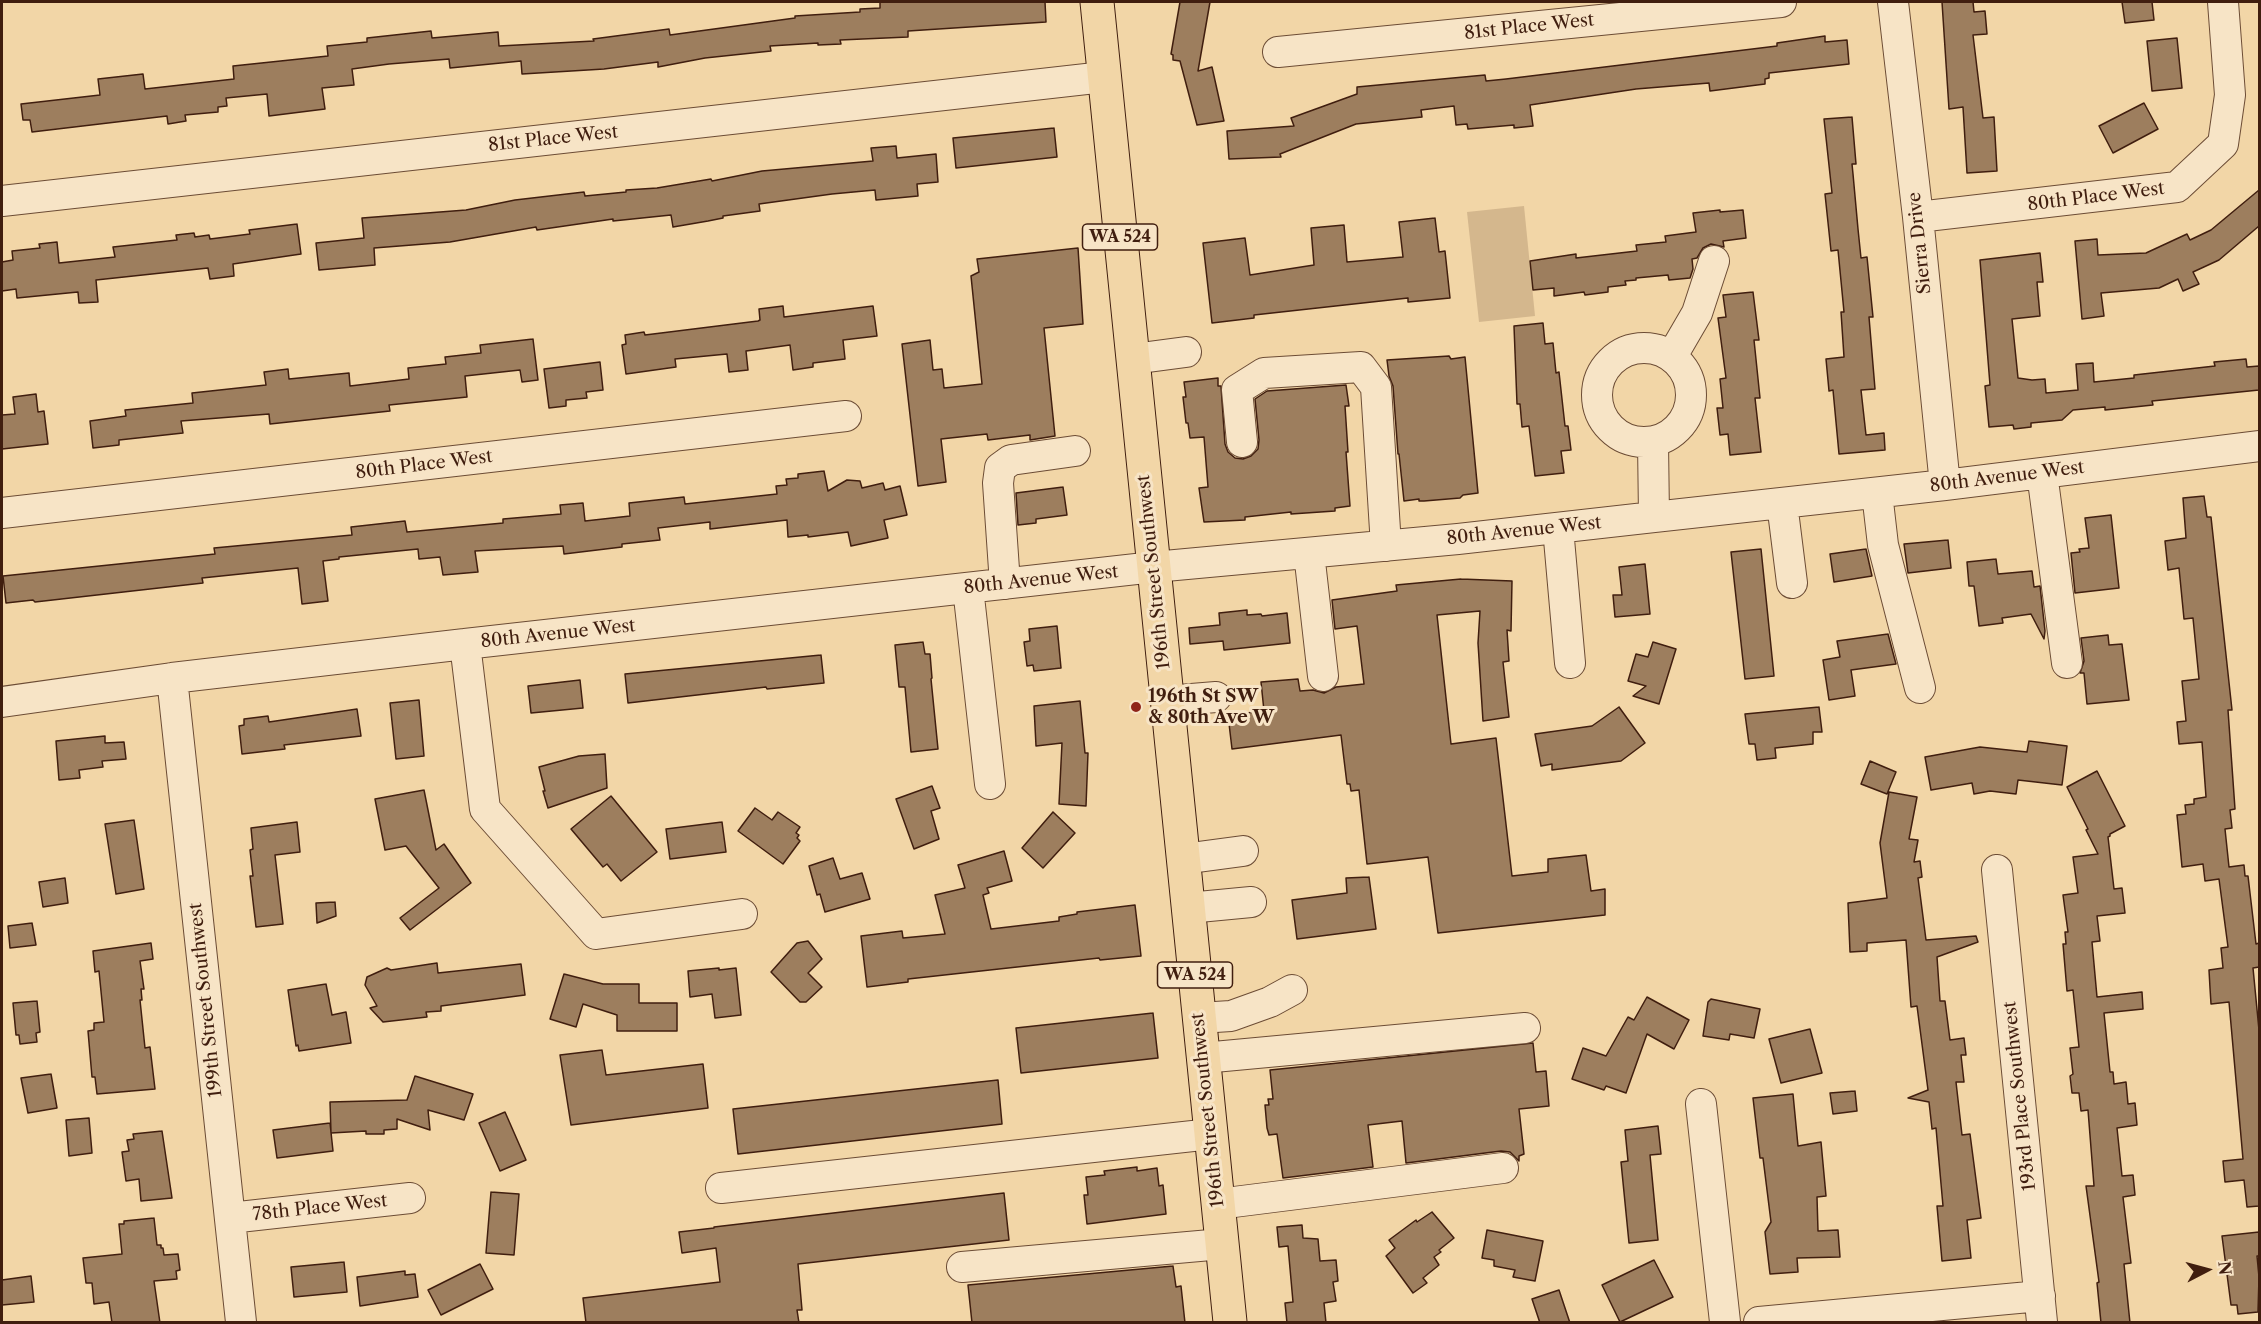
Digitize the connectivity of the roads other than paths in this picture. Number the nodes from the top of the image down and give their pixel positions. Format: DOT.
graph roads {
  1 [pos="1097,2"];
  2 [pos="1781,2"];
  3 [pos="1893,2"];
  4 [pos="2223,2"];
  5 [pos="1278,52"];
  6 [pos="1104,77"];
  7 [pos="2,201"];
  8 [pos="1918,217"];
  9 [pos="1714,261"];
  10 [pos="1186,352"];
  11 [pos="1672,356"];
  12 [pos="1132,359"];
  13 [pos="846,416"];
  14 [pos="1242,442"];
  15 [pos="1653,442"];
  16 [pos="2259,446"];
  17 [pos="1075,451"];
  18 [pos="2042,473"];
  19 [pos="1945,485"];
  20 [pos="1877,492"];
  21 [pos="1782,503"];
  22 [pos="2,513"];
  23 [pos="1654,517"];
  24 [pos="1558,528"];
  25 [pos="1386,546"];
  26 [pos="1309,553"];
  27 [pos="1154,567"];
  28 [pos="1792,583"];
  29 [pos="1005,584"];
  30 [pos="968,588"];
  31 [pos="465,644"];
  32 [pos="1570,663"];
  33 [pos="2067,663"];
  34 [pos="1323,676"];
  35 [pos="172,678"];
  36 [pos="1920,688"];
  37 [pos="1216,697"];
  38 [pos="1167,701"];
  39 [pos="2,702"];
  40 [pos="990,784"];
  41 [pos="1244,851"];
  42 [pos="1183,859"];
  43 [pos="1998,870"];
  44 [pos="1251,902"];
  45 [pos="1188,908"];
  46 [pos="742,914"];
  47 [pos="1292,990"];
  48 [pos="1199,1018"];
  49 [pos="1525,1029"];
  50 [pos="1203,1058"];
  51 [pos="1701,1104"];
  52 [pos="1211,1134"];
  53 [pos="1503,1168"];
  54 [pos="721,1188"];
  55 [pos="410,1198"];
  56 [pos="1218,1204"];
  57 [pos="230,1218"];
  58 [pos="1222,1244"];
  59 [pos="962,1267"];
  60 [pos="2041,1309"];
  61 [pos="241,1323"];
  62 [pos="1230,1323"];
  63 [pos="1725,1323"];
  64 [pos="1759,1323"];
  1 -- 6 [label="main road, 196th Street Southwest / WA 524"];
  2 -- 5 [label="street, 81st Place West"];
  3 -- 8 [label="street, Sierra Drive"];
  4 -- 8 [label="street, 80th Place West"];
  6 -- 7 [label="street, 81st Place West"];
  6 -- 12 [label="main road, 196th Street Southwest / WA 524"];
  8 -- 19 [label="street, Sierra Drive"];
  9 -- 11 [label="street"];
  10 -- 12 [label="street"];
  11 -- 15 [label="street"];
  11 -- 15 [label="street"];
  12 -- 27 [label="main road, 196th Street Southwest / WA 524"];
  13 -- 22 [label="street, 80th Place West"];
  14 -- 25 [label="street"];
  15 -- 23 [label="street"];
  16 -- 18 [label="street, 80th Avenue West"];
  17 -- 29 [label="street"];
  18 -- 19 [label="street, 80th Avenue West"];
  18 -- 33 [label="street"];
  19 -- 20 [label="street, 80th Avenue West"];
  20 -- 21 [label="street, 80th Avenue West"];
  20 -- 36 [label="street"];
  21 -- 23 [label="street, 80th Avenue West"];
  21 -- 28 [label="street"];
  23 -- 24 [label="street, 80th Avenue West"];
  24 -- 25 [label="street, 80th Avenue West"];
  24 -- 32 [label="street"];
  25 -- 26 [label="street, 80th Avenue West"];
  26 -- 27 [label="street, 80th Avenue West"];
  26 -- 34 [label="street"];
  27 -- 29 [label="street, 80th Avenue West"];
  27 -- 38 [label="main road, 196th Street Southwest / WA 524"];
  29 -- 30 [label="street, 80th Avenue West"];
  30 -- 31 [label="street, 80th Avenue West"];
  30 -- 40 [label="street"];
  31 -- 35 [label="street, 80th Avenue West"];
  31 -- 46 [label="street"];
  35 -- 39 [label="street, 80th Avenue West"];
  35 -- 57 [label="street, 199th Street Southwest"];
  37 -- 38 [label="street"];
  38 -- 42 [label="main road, 196th Street Southwest / WA 524"];
  41 -- 42 [label="street"];
  42 -- 45 [label="main road, 196th Street Southwest / WA 524"];
  43 -- 60 [label="street, 193rd Place Southwest"];
  44 -- 45 [label="street"];
  45 -- 48 [label="main road, 196th Street Southwest / WA 524"];
  47 -- 48 [label="street"];
  48 -- 50 [label="main road, 196th Street Southwest / WA 524"];
  49 -- 50 [label="street"];
  50 -- 52 [label="main road, 196th Street Southwest / WA 524"];
  51 -- 63 [label="street"];
  52 -- 54 [label="street"];
  52 -- 56 [label="main road, 196th Street Southwest / WA 524"];
  53 -- 56 [label="street"];
  55 -- 57 [label="street, 78th Place West"];
  56 -- 58 [label="main road, 196th Street Southwest / WA 524"];
  57 -- 61 [label="street, 199th Street Southwest"];
  58 -- 59 [label="street"];
  58 -- 62 [label="main road, 196th Street Southwest / WA 524"];
  60 -- 64 [label="street"];
}
